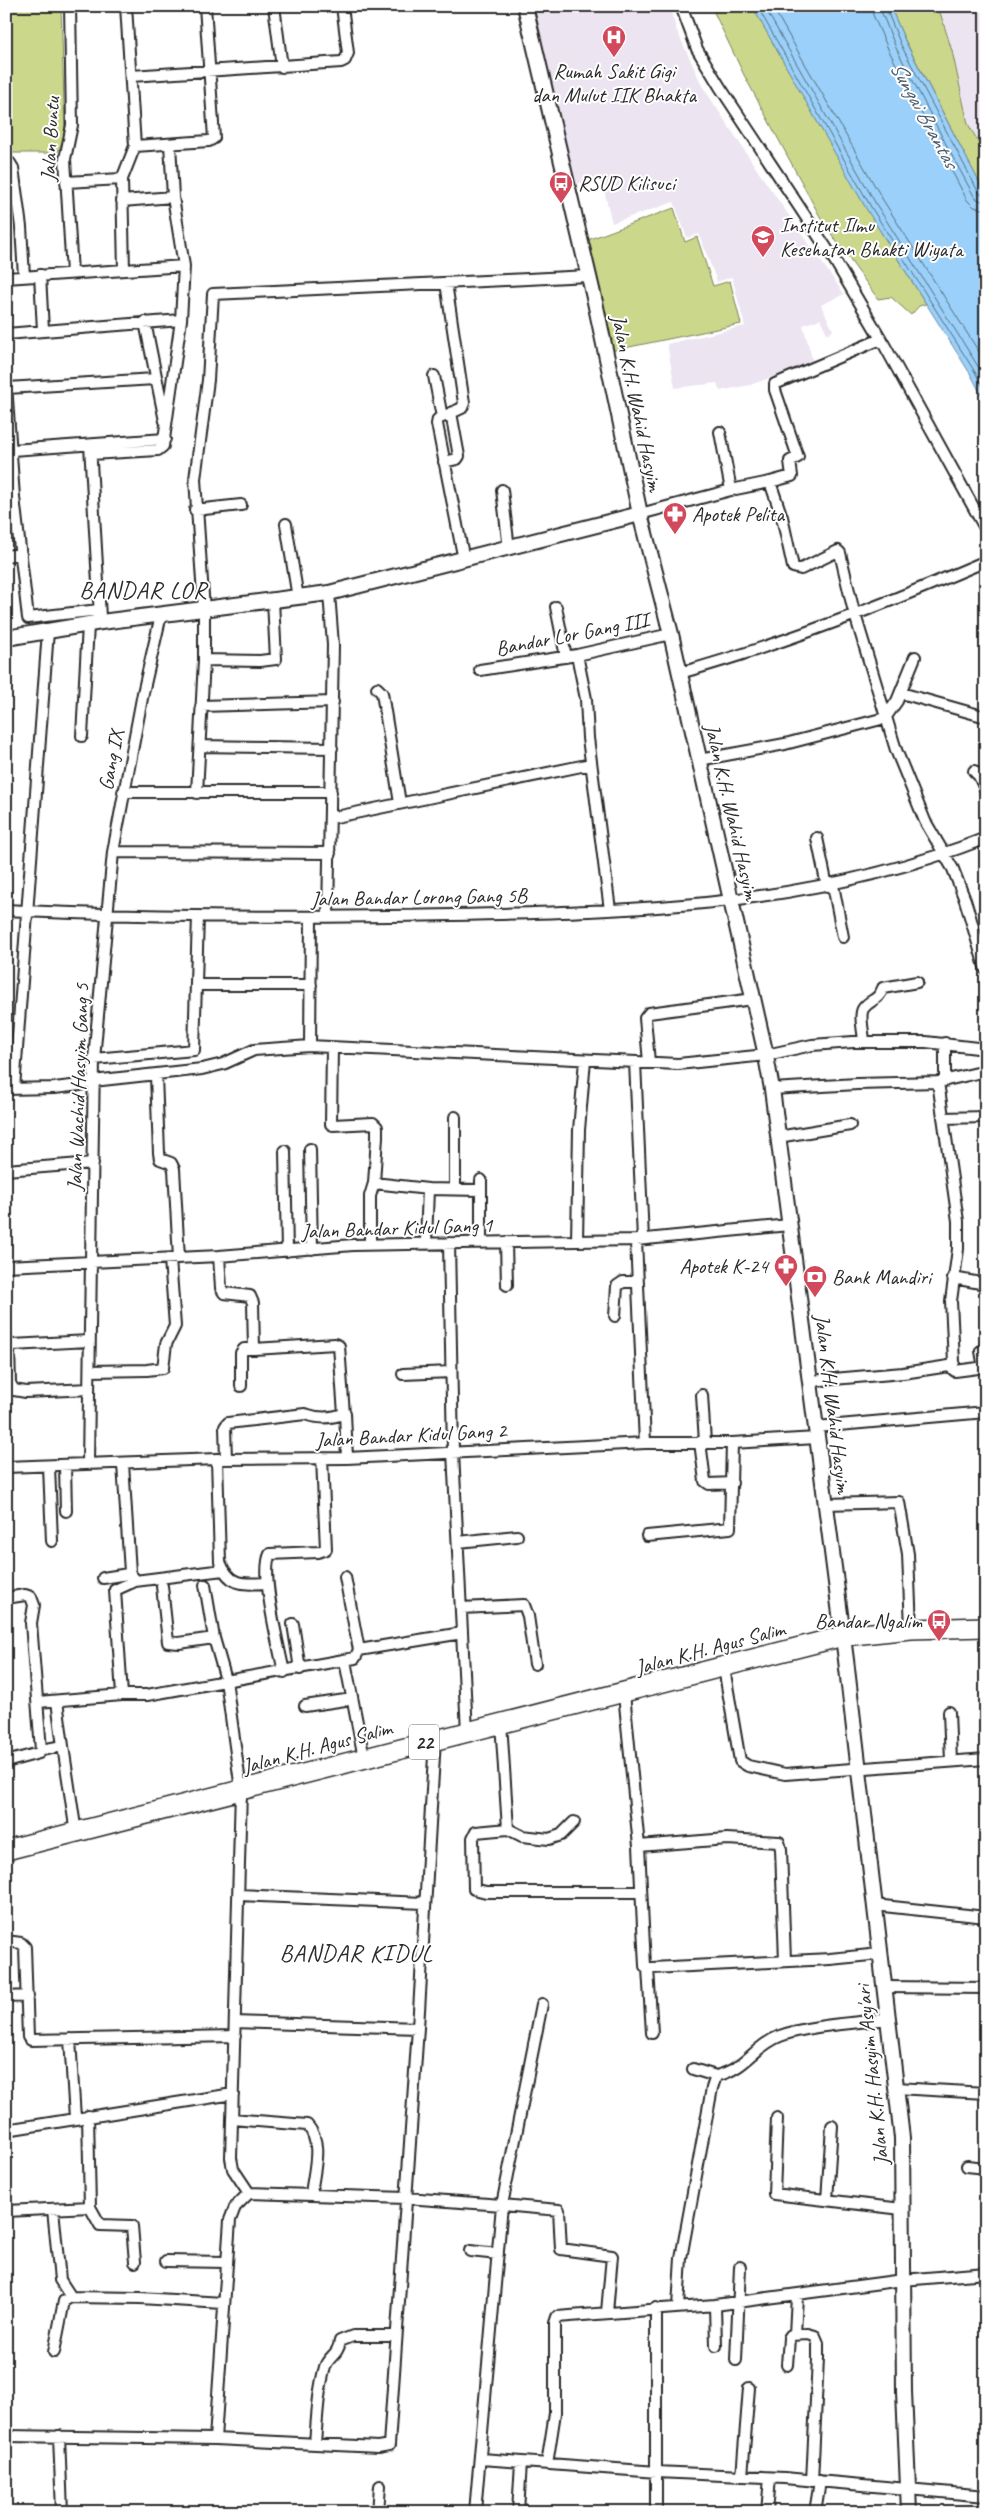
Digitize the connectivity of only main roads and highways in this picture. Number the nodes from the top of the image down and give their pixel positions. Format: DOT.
graph roads {
  1 [pos="524,6"];
  2 [pos="640,514"];
  3 [pos="6,638"];
  4 [pos="986,1627"];
  5 [pos="843,1636"];
  6 [pos="6,1850"];
  7 [pos="909,2512"];
  1 -- 2 [label="main road, Jalan K.H. Wahid Hasyim"];
  2 -- 3 [label="main road"];
  2 -- 5 [label="main road, Jalan K.H. Wahid Hasyim"];
  4 -- 5 [label="highway, 22"];
  5 -- 6 [label="highway, Jalan K.H. Agus Salim / 22"];
  5 -- 7 [label="main road, Jalan K.H. Hasyim Asy'ari"];
}
